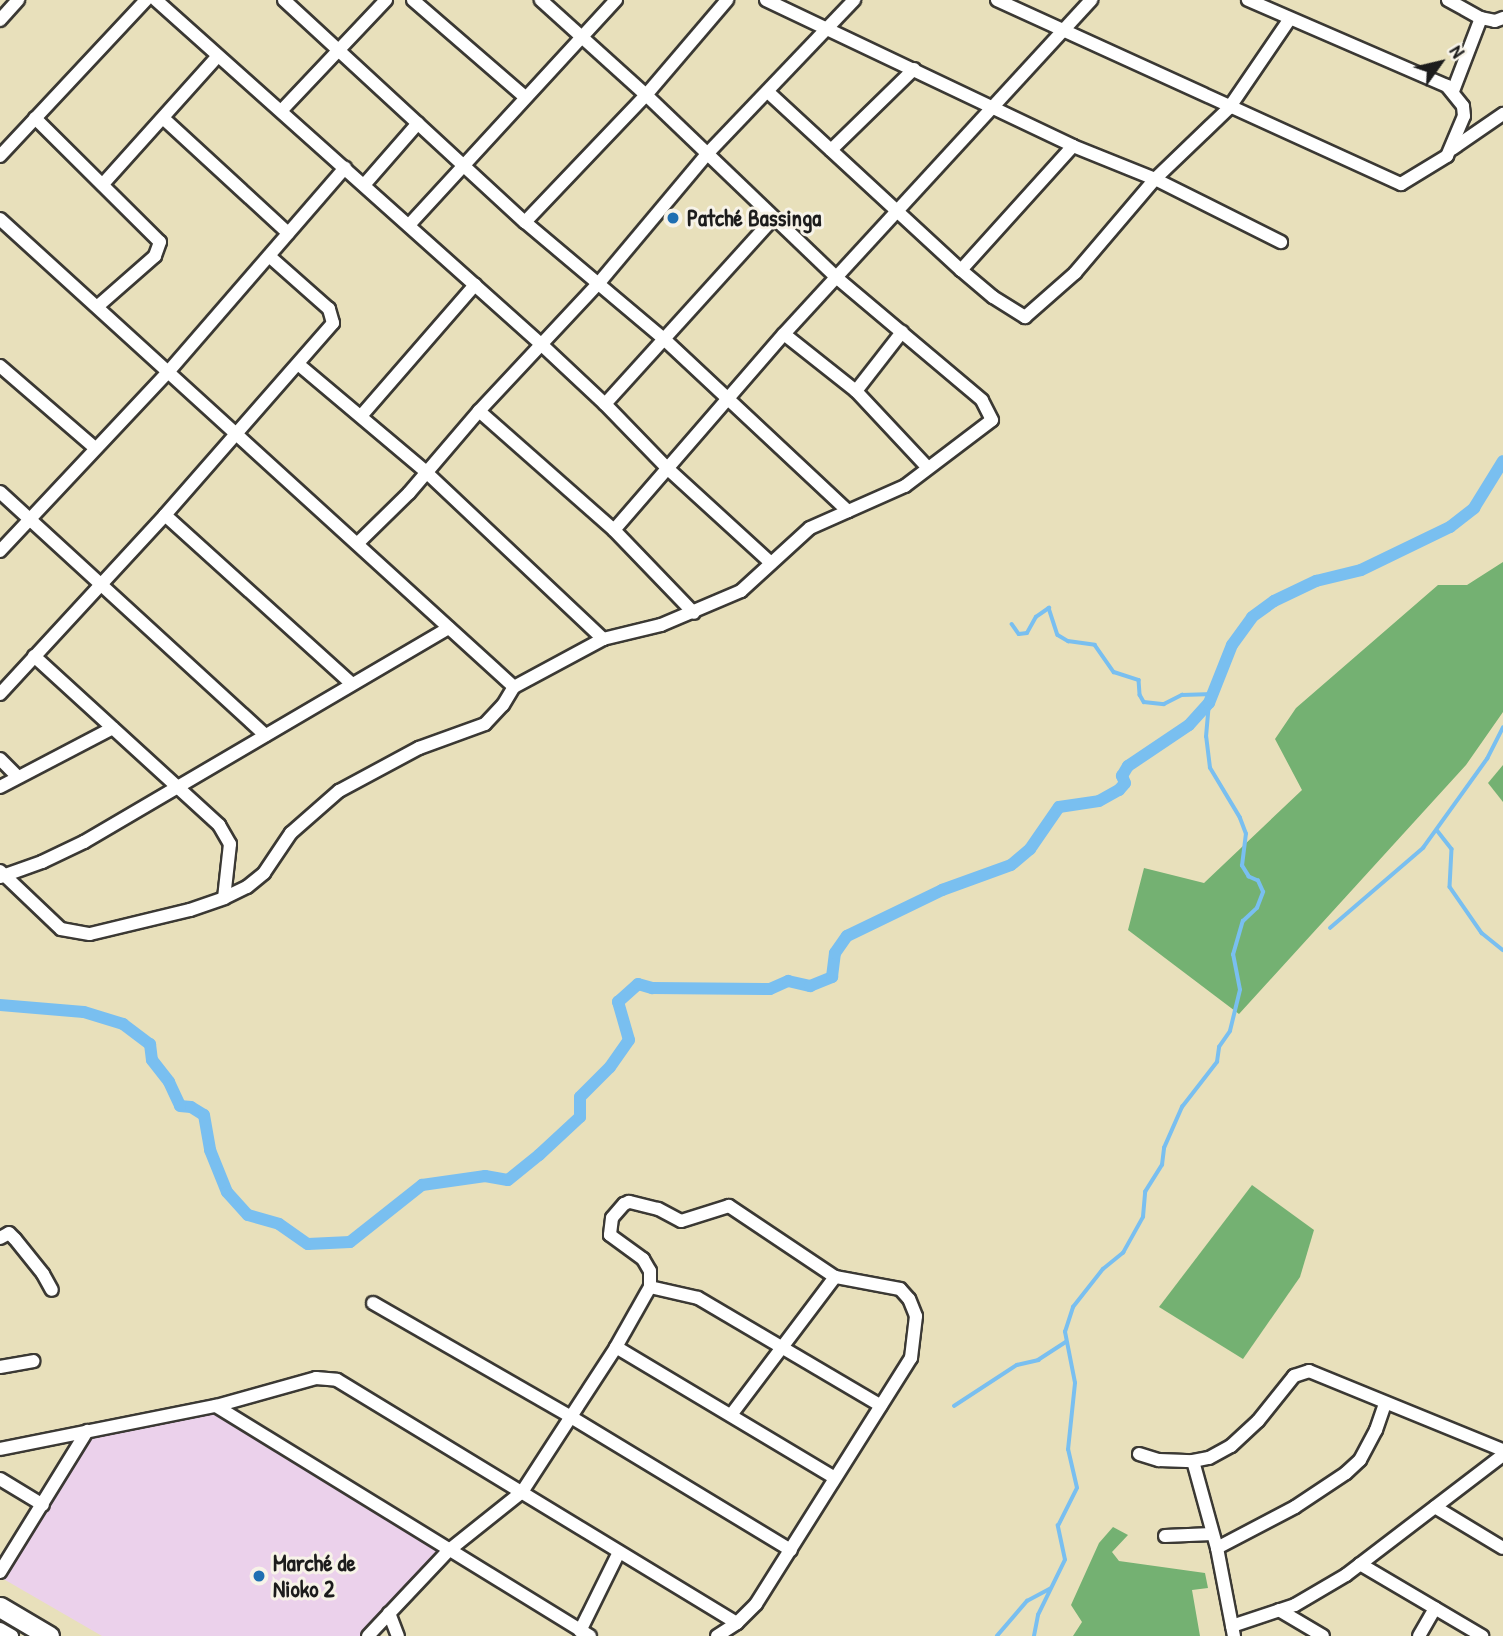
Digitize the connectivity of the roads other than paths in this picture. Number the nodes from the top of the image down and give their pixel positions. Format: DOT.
graph roads {
  1 [pos="18,0"];
  2 [pos="146,0"];
  3 [pos="156,0"];
  4 [pos="284,0"];
  5 [pos="386,0"];
  6 [pos="413,0"];
  7 [pos="541,0"];
  8 [pos="616,0"];
  9 [pos="727,0"];
  10 [pos="766,0"];
  11 [pos="854,0"];
  12 [pos="997,0"];
  13 [pos="1091,0"];
  14 [pos="1248,0"];
  15 [pos="1448,0"];
  16 [pos="1481,18"];
  17 [pos="1503,18"];
  18 [pos="0,20"];
  19 [pos="1289,20"];
  20 [pos="829,29"];
  21 [pos="1064,31"];
  22 [pos="581,38"];
  23 [pos="337,49"];
  24 [pos="217,57"];
  25 [pos="914,69"];
  26 [pos="1453,91"];
  27 [pos="768,92"];
  28 [pos="646,95"];
  29 [pos="524,97"];
  30 [pos="992,106"];
  31 [pos="1228,108"];
  32 [pos="281,111"];
  33 [pos="1503,114"];
  34 [pos="35,118"];
  35 [pos="163,118"];
  36 [pos="418,123"];
  37 [pos="1073,146"];
  38 [pos="831,149"];
  39 [pos="1452,149"];
  40 [pos="707,154"];
  41 [pos="0,156"];
  42 [pos="463,164"];
  43 [pos="345,168"];
  44 [pos="1155,179"];
  45 [pos="103,184"];
  46 [pos="364,184"];
  47 [pos="896,210"];
  48 [pos="0,219"];
  49 [pos="773,219"];
  50 [pos="525,222"];
  51 [pos="409,225"];
  52 [pos="288,233"];
  53 [pos="1281,242"];
  54 [pos="269,256"];
  55 [pos="961,270"];
  56 [pos="836,277"];
  57 [pos="598,284"];
  58 [pos="475,285"];
  59 [pos="97,307"];
  60 [pos="902,332"];
  61 [pos="784,334"];
  62 [pos="664,339"];
  63 [pos="542,345"];
  64 [pos="298,364"];
  65 [pos="0,366"];
  66 [pos="169,371"];
  67 [pos="856,391"];
  68 [pos="729,398"];
  69 [pos="605,404"];
  70 [pos="479,411"];
  71 [pos="360,416"];
  72 [pos="236,432"];
  73 [pos="94,447"];
  74 [pos="667,468"];
  75 [pos="928,468"];
  76 [pos="425,471"];
  77 [pos="0,492"];
  78 [pos="848,511"];
  79 [pos="165,514"];
  80 [pos="30,518"];
  81 [pos="614,530"];
  82 [pos="358,542"];
  83 [pos="0,551"];
  84 [pos="771,563"];
  85 [pos="100,583"];
  86 [pos="694,613"];
  87 [pos="449,628"];
  88 [pos="603,639"];
  89 [pos="34,656"];
  90 [pos="352,684"];
  91 [pos="514,687"];
  92 [pos="0,694"];
  93 [pos="113,728"];
  94 [pos="265,735"];
  95 [pos="0,759"];
  96 [pos="18,777"];
  97 [pos="180,786"];
  98 [pos="0,787"];
  99 [pos="2,875"];
  100 [pos="224,898"];
  101 [pos="0,1223"];
  102 [pos="4,1236"];
  103 [pos="835,1277"];
  104 [pos="650,1287"];
  105 [pos="52,1290"];
  106 [pos="373,1303"];
  107 [pos="782,1345"];
  108 [pos="616,1347"];
  109 [pos="33,1361"];
  110 [pos="0,1367"];
  111 [pos="1385,1404"];
  112 [pos="216,1406"];
  113 [pos="881,1406"];
  114 [pos="730,1415"];
  115 [pos="571,1417"];
  116 [pos="87,1431"];
  117 [pos="0,1449"];
  118 [pos="1503,1453"];
  119 [pos="1139,1454"];
  120 [pos="1193,1461"];
  121 [pos="835,1478"];
  122 [pos="0,1479"];
  123 [pos="522,1492"];
  124 [pos="43,1505"];
  125 [pos="1435,1507"];
  126 [pos="1212,1534"];
  127 [pos="1165,1536"];
  128 [pos="1217,1548"];
  129 [pos="1503,1548"];
  130 [pos="791,1550"];
  131 [pos="448,1551"];
  132 [pos="620,1552"];
  133 [pos="1360,1564"];
  134 [pos="0,1572"];
  135 [pos="0,1606"];
  136 [pos="1435,1608"];
  137 [pos="1279,1610"];
  138 [pos="389,1613"];
  139 [pos="737,1623"];
  140 [pos="0,1629"];
  141 [pos="1233,1631"];
  142 [pos="585,1634"];
  143 [pos="12,1636"];
  144 [pos="49,1636"];
  145 [pos="368,1636"];
  146 [pos="398,1636"];
  147 [pos="717,1636"];
  148 [pos="1323,1636"];
  149 [pos="1419,1636"];
  150 [pos="1482,1636"];
  1 -- 18 [label="street"];
  2 -- 34 [label="street"];
  3 -- 24 [label="street"];
  4 -- 23 [label="street"];
  5 -- 23 [label="street"];
  6 -- 29 [label="street"];
  7 -- 22 [label="street"];
  8 -- 22 [label="street"];
  9 -- 28 [label="street"];
  10 -- 20 [label="street"];
  11 -- 20 [label="street"];
  12 -- 21 [label="street"];
  13 -- 21 [label="street"];
  14 -- 19 [label="street"];
  15 -- 16 [label="street"];
  16 -- 17 [label="street"];
  16 -- 26 [label="street"];
  19 -- 26 [label="street"];
  19 -- 31 [label="street"];
  20 -- 25 [label="street"];
  20 -- 27 [label="street"];
  21 -- 30 [label="street"];
  21 -- 31 [label="street"];
  22 -- 28 [label="street"];
  22 -- 29 [label="street"];
  23 -- 32 [label="street"];
  23 -- 36 [label="street"];
  24 -- 32 [label="street"];
  24 -- 35 [label="street"];
  25 -- 30 [label="street"];
  25 -- 38 [label="street"];
  26 -- 39 [label="street"];
  27 -- 38 [label="street"];
  27 -- 40 [label="street"];
  28 -- 40 [label="street"];
  28 -- 50 [label="street"];
  29 -- 42 [label="street"];
  30 -- 37 [label="street"];
  30 -- 47 [label="street"];
  31 -- 39 [label="street"];
  31 -- 44 [label="street"];
  32 -- 43 [label="street"];
  33 -- 39 [label="street"];
  34 -- 41 [label="street"];
  34 -- 45 [label="street"];
  35 -- 45 [label="street"];
  35 -- 52 [label="street"];
  36 -- 42 [label="street"];
  36 -- 46 [label="street"];
  37 -- 44 [label="street"];
  37 -- 55 [label="street"];
  38 -- 47 [label="street"];
  40 -- 49 [label="street"];
  40 -- 57 [label="street"];
  42 -- 50 [label="street"];
  42 -- 51 [label="street"];
  43 -- 46 [label="street"];
  43 -- 52 [label="street"];
  44 -- 53 [label="street"];
  44 -- 55 [label="street"];
  45 -- 59 [label="street"];
  46 -- 51 [label="street"];
  47 -- 55 [label="street"];
  47 -- 56 [label="street"];
  48 -- 59 [label="street"];
  49 -- 56 [label="street"];
  49 -- 62 [label="street"];
  50 -- 57 [label="street"];
  51 -- 58 [label="street"];
  52 -- 54 [label="street"];
  54 -- 64 [label="street"];
  54 -- 66 [label="street"];
  56 -- 60 [label="street"];
  56 -- 61 [label="street"];
  57 -- 62 [label="street"];
  57 -- 63 [label="street"];
  58 -- 63 [label="street"];
  58 -- 71 [label="street"];
  59 -- 66 [label="street"];
  60 -- 67 [label="street"];
  60 -- 75 [label="street"];
  61 -- 67 [label="street"];
  61 -- 68 [label="street"];
  62 -- 68 [label="street"];
  62 -- 69 [label="street"];
  63 -- 69 [label="street"];
  63 -- 70 [label="street"];
  64 -- 71 [label="street"];
  64 -- 72 [label="street"];
  65 -- 73 [label="street"];
  66 -- 72 [label="street"];
  66 -- 73 [label="street"];
  67 -- 75 [label="street"];
  68 -- 74 [label="street"];
  68 -- 78 [label="street"];
  69 -- 74 [label="street"];
  70 -- 76 [label="street"];
  70 -- 81 [label="street"];
  71 -- 76 [label="street"];
  72 -- 79 [label="street"];
  72 -- 82 [label="street"];
  73 -- 80 [label="street"];
  74 -- 81 [label="street"];
  74 -- 84 [label="street"];
  75 -- 78 [label="street"];
  76 -- 82 [label="street"];
  76 -- 88 [label="street"];
  77 -- 80 [label="street"];
  78 -- 84 [label="street"];
  79 -- 85 [label="street"];
  79 -- 90 [label="street"];
  80 -- 83 [label="street"];
  80 -- 85 [label="street"];
  81 -- 86 [label="street"];
  82 -- 87 [label="street"];
  84 -- 86 [label="street"];
  85 -- 89 [label="street"];
  85 -- 94 [label="street"];
  86 -- 88 [label="street"];
  87 -- 90 [label="street"];
  87 -- 91 [label="street"];
  88 -- 91 [label="street"];
  89 -- 92 [label="street"];
  89 -- 93 [label="street"];
  90 -- 94 [label="street"];
  91 -- 100 [label="street"];
  93 -- 96 [label="street"];
  93 -- 97 [label="street"];
  94 -- 97 [label="street"];
  95 -- 96 [label="street"];
  96 -- 98 [label="street"];
  97 -- 99 [label="street"];
  97 -- 100 [label="street"];
  99 -- 100 [label="street"];
  101 -- 102 [label="street"];
  102 -- 105 [label="street"];
  103 -- 104 [label="street"];
  103 -- 107 [label="street"];
  103 -- 113 [label="street"];
  104 -- 107 [label="street"];
  104 -- 108 [label="street"];
  106 -- 115 [label="street"];
  107 -- 113 [label="street"];
  107 -- 114 [label="street"];
  108 -- 114 [label="street"];
  108 -- 115 [label="street"];
  109 -- 110 [label="street"];
  111 -- 118 [label="street"];
  111 -- 120 [label="street"];
  111 -- 128 [label="street"];
  112 -- 116 [label="street"];
  112 -- 123 [label="street"];
  112 -- 131 [label="street"];
  113 -- 121 [label="street"];
  114 -- 121 [label="street"];
  115 -- 123 [label="street"];
  115 -- 130 [label="street"];
  116 -- 117 [label="street"];
  116 -- 124 [label="street"];
  118 -- 125 [label="street"];
  119 -- 120 [label="street"];
  120 -- 126 [label="street"];
  121 -- 130 [label="street"];
  122 -- 124 [label="street"];
  123 -- 131 [label="street"];
  123 -- 132 [label="street"];
  124 -- 134 [label="street"];
  125 -- 129 [label="street"];
  125 -- 133 [label="street"];
  126 -- 127 [label="street"];
  126 -- 128 [label="street"];
  128 -- 141 [label="street"];
  130 -- 139 [label="street"];
  131 -- 138 [label="street"];
  131 -- 142 [label="street"];
  132 -- 139 [label="street"];
  132 -- 142 [label="street"];
  133 -- 136 [label="street"];
  133 -- 137 [label="street"];
  135 -- 144 [label="highway"];
  136 -- 149 [label="street"];
  136 -- 150 [label="street"];
  137 -- 141 [label="street"];
  137 -- 148 [label="street"];
  138 -- 145 [label="street"];
  138 -- 146 [label="street"];
  139 -- 147 [label="street"];
  140 -- 143 [label="street"];
}
